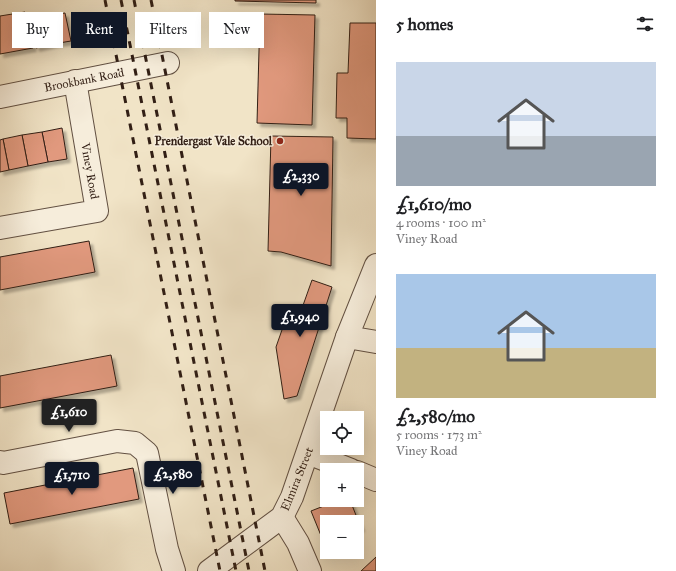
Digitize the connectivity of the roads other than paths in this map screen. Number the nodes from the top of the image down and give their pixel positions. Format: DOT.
graph roads {
  1 [pos="168,63"];
  2 [pos="75,81"];
  3 [pos="0,97"];
  4 [pos="0,228"];
  5 [pos="376,265"];
  6 [pos="347,338"];
  7 [pos="376,342"];
  8 [pos="308,453"];
  9 [pos="0,462"];
  10 [pos="333,463"];
  11 [pos="364,475"];
  12 [pos="376,480"];
  13 [pos="282,517"];
  14 [pos="174,571"];
  15 [pos="209,571"];
  16 [pos="310,571"];
  1 -- 2 [label="street, Brookbank Road"];
  2 -- 3 [label="street, Brookbank Road"];
  2 -- 4 [label="street, Viney Road"];
  5 -- 6 [label="street, Elmira Street"];
  6 -- 7 [label="street"];
  6 -- 8 [label="street, Elmira Street"];
  8 -- 10 [label="street"];
  8 -- 13 [label="street, Elmira Street"];
  9 -- 14 [label="street"];
  11 -- 12 [label="street"];
  13 -- 15 [label="street, Elmira Street"];
  13 -- 16 [label="street"];
}
